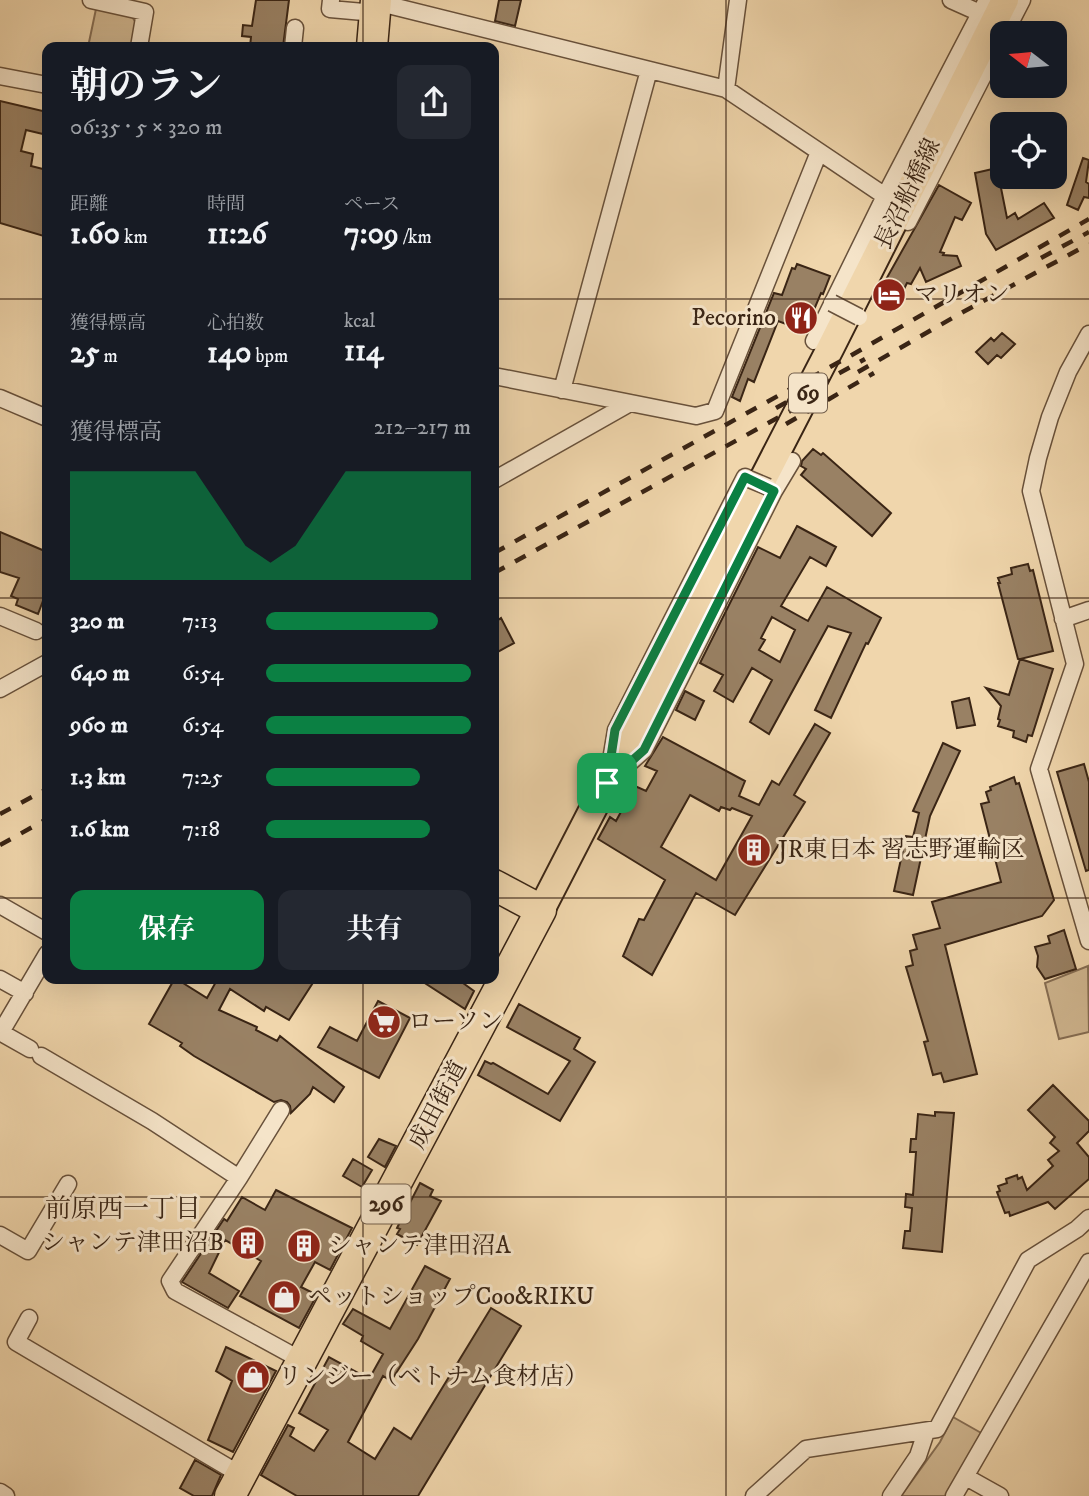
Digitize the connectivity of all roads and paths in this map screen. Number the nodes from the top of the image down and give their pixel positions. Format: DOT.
graph roads {
  1 [pos="91,0"];
  2 [pos="331,0"];
  3 [pos="738,0"];
  4 [pos="951,0"];
  5 [pos="1005,0"];
  6 [pos="1022,0"];
  7 [pos="376,5"];
  8 [pos="984,6"];
  9 [pos="1011,21"];
  10 [pos="295,27"];
  11 [pos="140,42"];
  12 [pos="294,42"];
  13 [pos="372,42"];
  14 [pos="990,62"];
  15 [pos="649,70"];
  16 [pos="0,76"];
  17 [pos="42,84"];
  18 [pos="726,89"];
  19 [pos="819,152"];
  20 [pos="885,197"];
  21 [pos="832,303"];
  22 [pos="1089,334"];
  23 [pos="814,341"];
  24 [pos="499,377"];
  25 [pos="562,390"];
  26 [pos="0,398"];
  27 [pos="629,403"];
  28 [pos="42,416"];
  29 [pos="792,461"];
  30 [pos="499,477"];
  31 [pos="771,489"];
  32 [pos="1089,610"];
  33 [pos="0,616"];
  34 [pos="1063,619"];
  35 [pos="36,631"];
  36 [pos="42,666"];
  37 [pos="0,689"];
  38 [pos="607,783"];
  39 [pos="499,887"];
  40 [pos="0,905"];
  41 [pos="541,911"];
  42 [pos="42,929"];
  43 [pos="1089,941"];
  44 [pos="42,963"];
  45 [pos="0,979"];
  46 [pos="25,993"];
  47 [pos="1,1032"];
  48 [pos="281,1110"];
  49 [pos="239,1178"];
  50 [pos="68,1184"];
  51 [pos="1089,1218"];
  52 [pos="0,1235"];
  53 [pos="1089,1262"];
  54 [pos="29,1318"];
  55 [pos="303,1361"];
  56 [pos="926,1432"];
  57 [pos="966,1477"];
  58 [pos="236,1486"];
  59 [pos="0,1492"];
  60 [pos="6,1496"];
  61 [pos="754,1496"];
  62 [pos="891,1496"];
  63 [pos="954,1496"];
  64 [pos="1000,1496"];
  1 -- 11 [label="street"];
  2 -- 7 [label="street"];
  3 -- 18 [label="street"];
  4 -- 8 [label="street"];
  5 -- 38 [label="main road, 長沼船橋線 / 69"];
  6 -- 9 [label="street"];
  7 -- 13 [label="highway"];
  7 -- 15 [label="street"];
  8 -- 20 [label="street"];
  10 -- 12 [label="street"];
  14 -- 21 [label="street, bridge"];
  15 -- 18 [label="street"];
  15 -- 25 [label="street"];
  16 -- 17 [label="street"];
  18 -- 19 [label="street"];
  19 -- 20 [label="street"];
  19 -- 27 [label="street"];
  20 -- 21 [label="street"];
  21 -- 23 [label="street"];
  22 -- 34 [label="street"];
  24 -- 25 [label="street"];
  25 -- 27 [label="street"];
  26 -- 28 [label="street"];
  27 -- 30 [label="street"];
  29 -- 31 [label="street"];
  31 -- 38 [label="street"];
  31 -- 38 [label="street, bridge"];
  32 -- 34 [label="street"];
  33 -- 35 [label="street"];
  34 -- 43 [label="street"];
  36 -- 37 [label="street"];
  38 -- 41 [label="main road, 長沼船橋線 / 69"];
  39 -- 41 [label="highway"];
  40 -- 42 [label="street"];
  41 -- 55 [label="highway, 成田街道 / 296"];
  44 -- 46 [label="street"];
  45 -- 46 [label="street"];
  46 -- 47 [label="street"];
  47 -- 49 [label="street"];
  48 -- 49 [label="street"];
  49 -- 55 [label="street"];
  50 -- 52 [label="street"];
  51 -- 56 [label="street"];
  53 -- 57 [label="street"];
  54 -- 58 [label="street"];
  55 -- 58 [label="highway, 成田街道 / 296"];
  56 -- 61 [label="street"];
  56 -- 62 [label="street"];
  57 -- 63 [label="street"];
  57 -- 64 [label="street"];
  59 -- 60 [label="street"];
}
